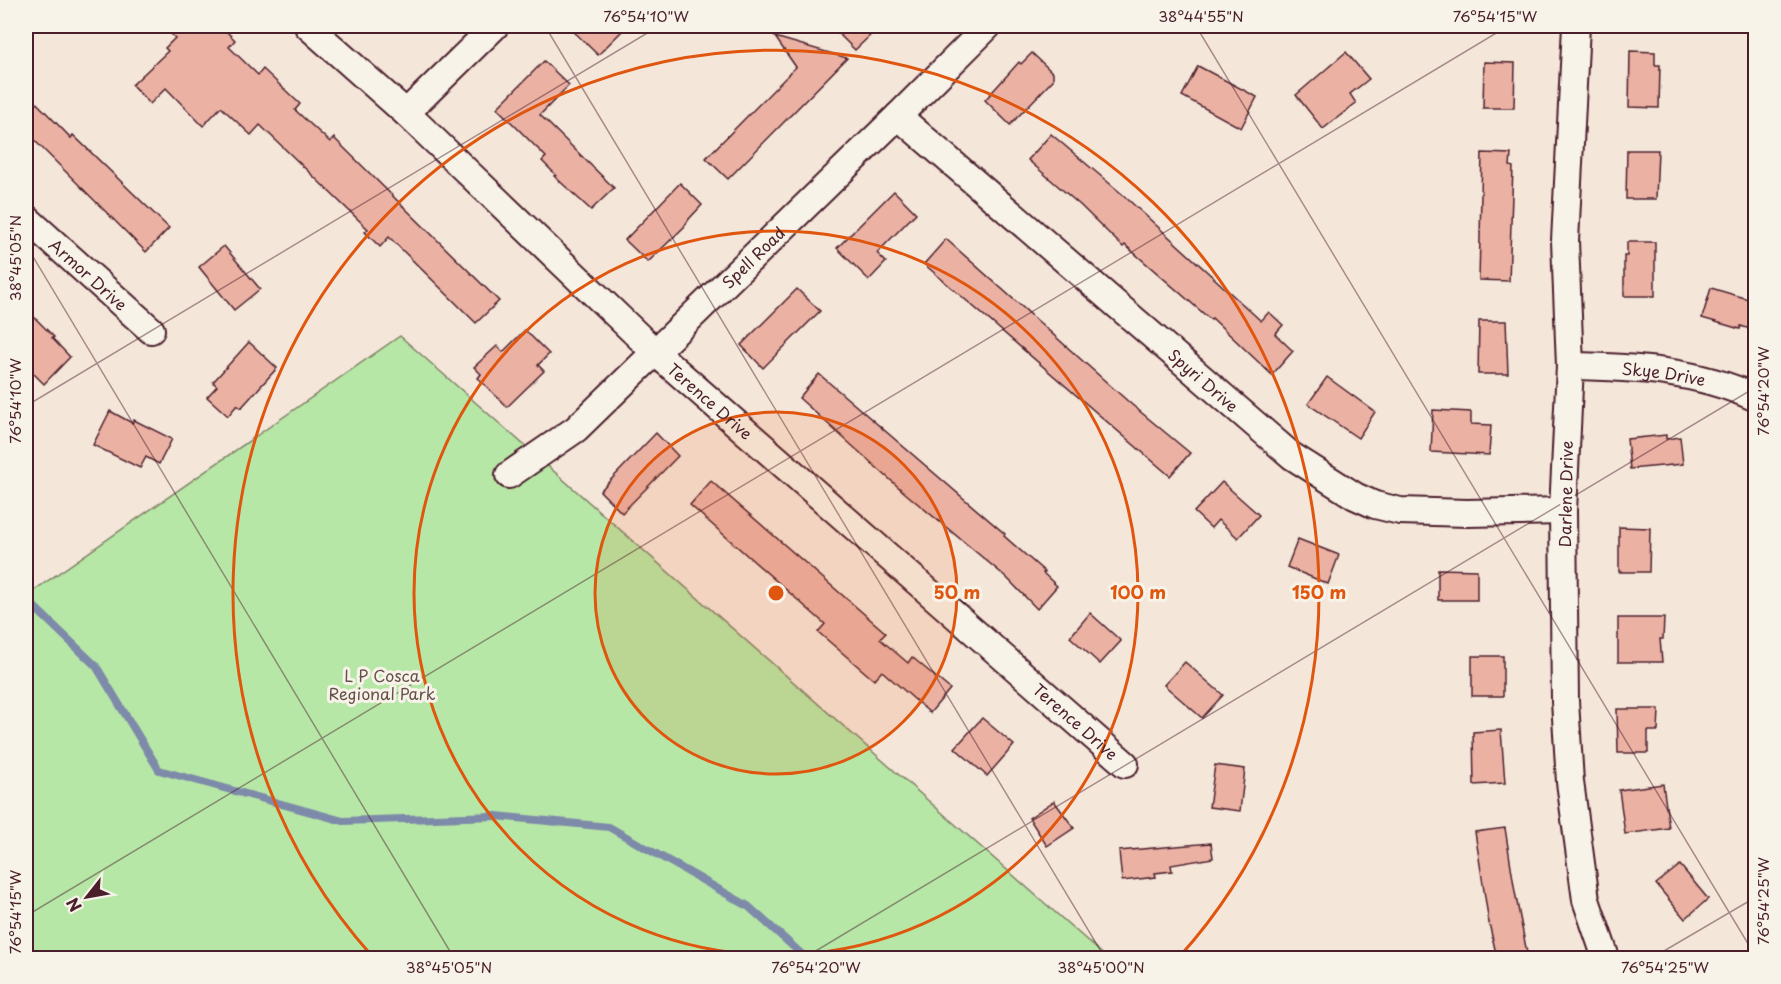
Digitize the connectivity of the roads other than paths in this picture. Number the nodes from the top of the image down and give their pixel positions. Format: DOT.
graph roads {
  1 [pos="308,26"];
  2 [pos="495,26"];
  3 [pos="988,26"];
  4 [pos="1576,26"];
  5 [pos="406,113"];
  6 [pos="898,116"];
  7 [pos="26,218"];
  8 [pos="151,330"];
  9 [pos="656,353"];
  10 [pos="1570,366"];
  11 [pos="1755,398"];
  12 [pos="509,475"];
  13 [pos="1563,511"];
  14 [pos="1125,764"];
  15 [pos="1606,958"];
  1 -- 5 [label="street, Terence Drive"];
  2 -- 5 [label="street"];
  3 -- 6 [label="street, Spell Road"];
  4 -- 10 [label="street, Darlene Drive"];
  5 -- 9 [label="street, Terence Drive"];
  6 -- 9 [label="street, Spell Road"];
  6 -- 13 [label="street, Spyri Drive"];
  7 -- 8 [label="street, Armor Drive"];
  9 -- 12 [label="street, Spell Road"];
  9 -- 14 [label="street, Terence Drive"];
  10 -- 11 [label="street, Skye Drive"];
  10 -- 13 [label="street, Darlene Drive"];
  13 -- 15 [label="street, Darlene Drive"];
}
